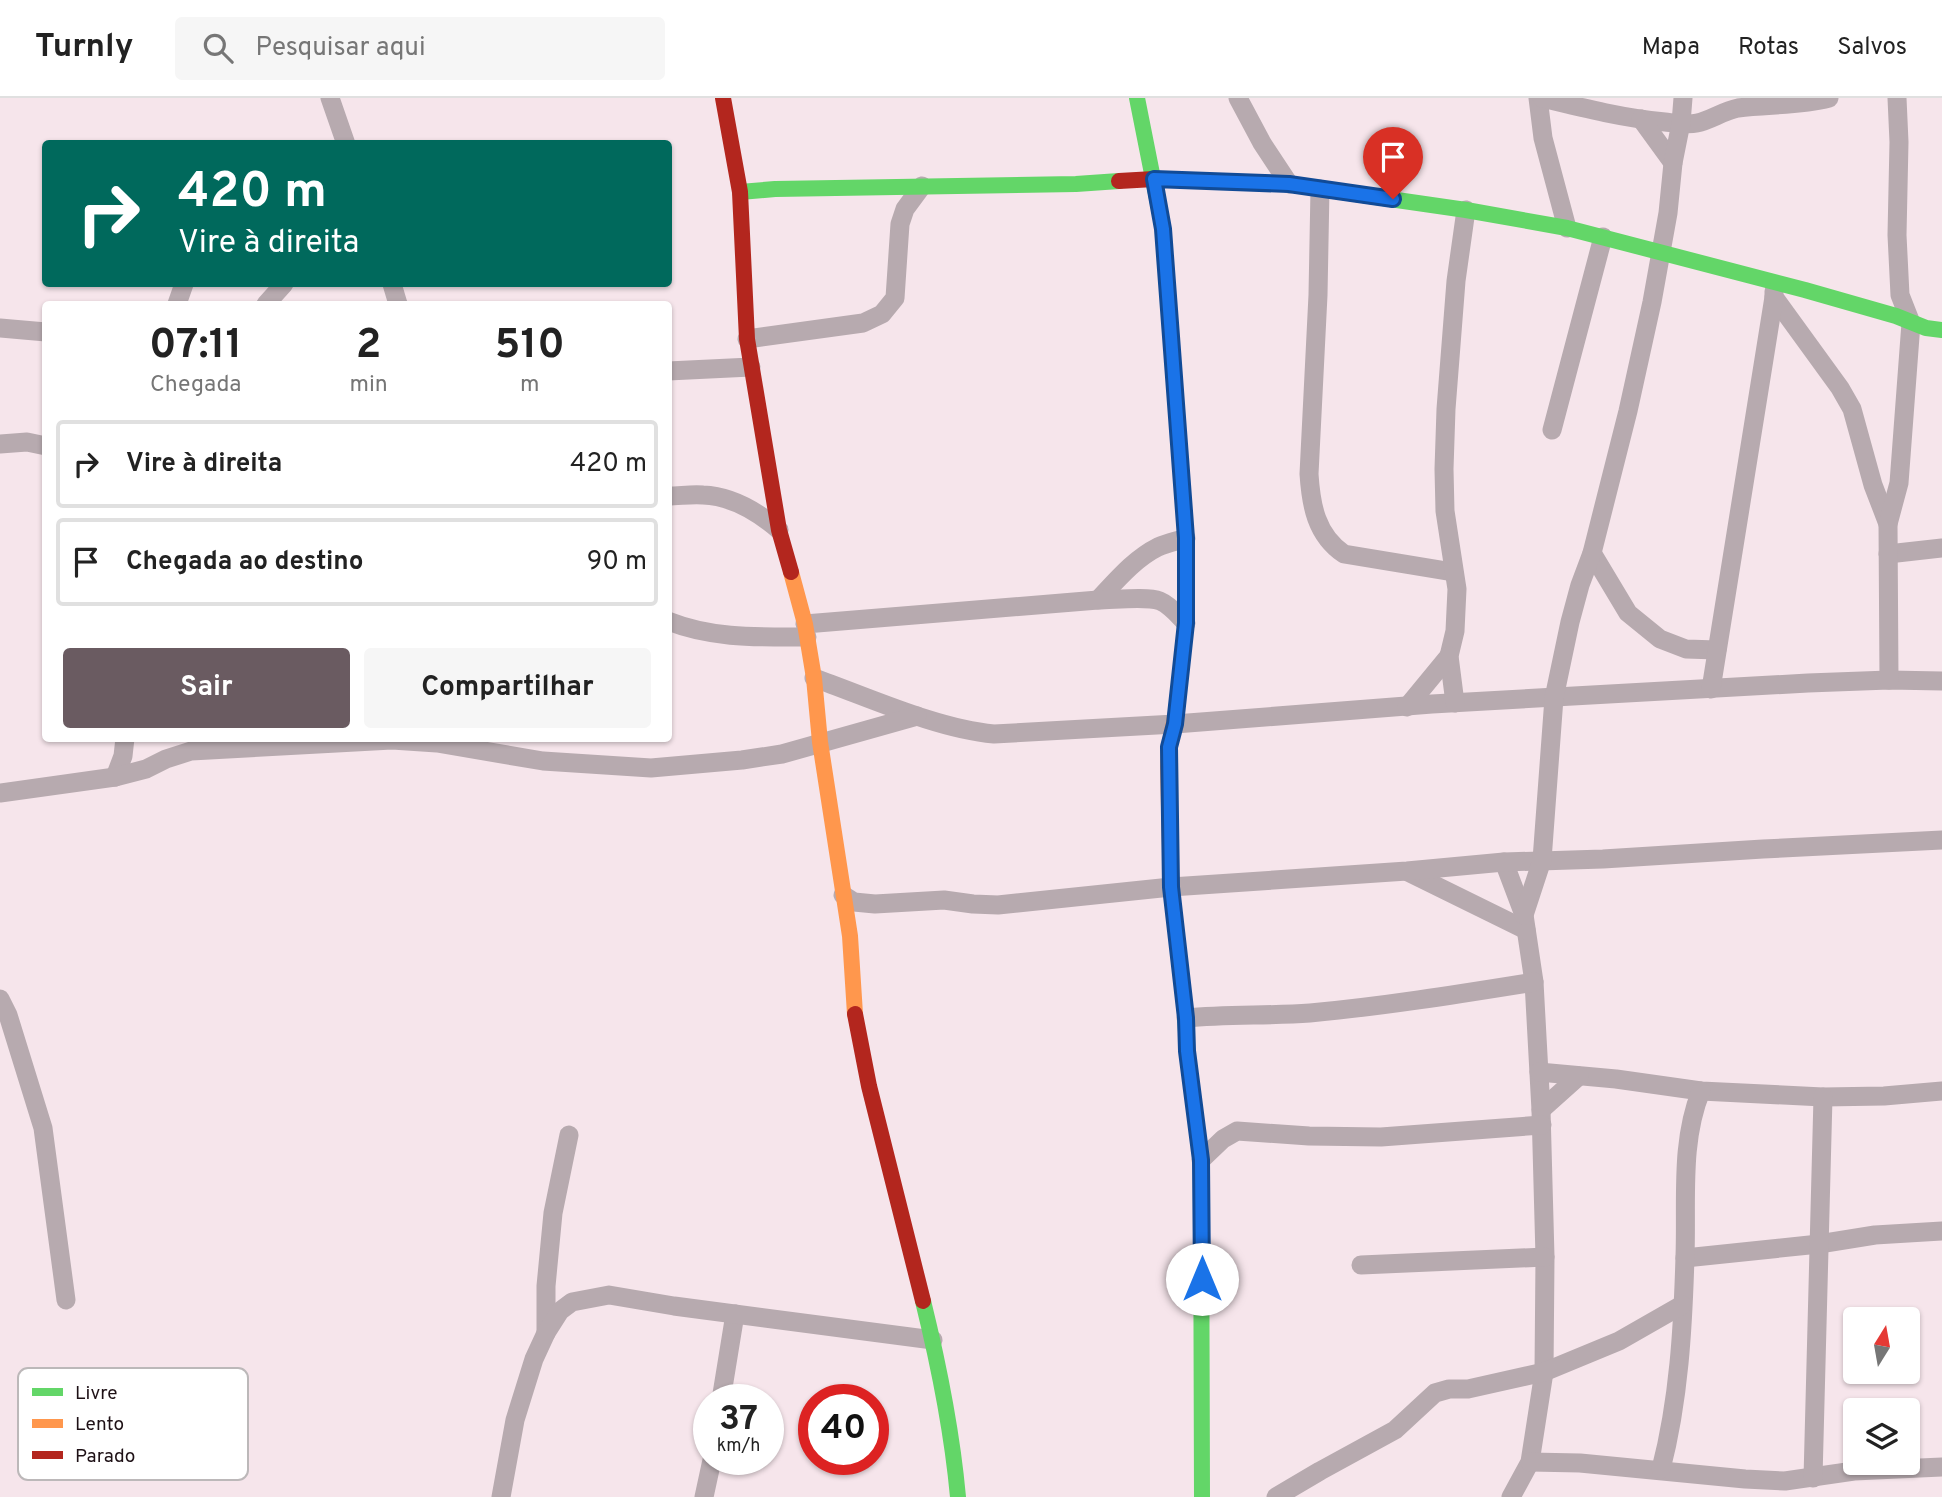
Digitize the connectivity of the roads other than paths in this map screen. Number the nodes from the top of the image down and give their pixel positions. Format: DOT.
graph roads {
  1 [pos="330,98"];
  2 [pos="723,98"];
  3 [pos="1137,98"];
  4 [pos="1238,98"];
  5 [pos="1540,98"];
  6 [pos="1683,98"];
  7 [pos="1829,98"];
  8 [pos="1897,98"];
  9 [pos="1641,119"];
  10 [pos="1681,123"];
  11 [pos="345,140"];
  12 [pos="1673,163"];
  13 [pos="1154,179"];
  14 [pos="1289,184"];
  15 [pos="922,186"];
  16 [pos="1320,189"];
  17 [pos="740,192"];
  18 [pos="1466,210"];
  19 [pos="1567,228"];
  20 [pos="1603,237"];
  21 [pos="1662,253"];
  22 [pos="281,287"];
  23 [pos="1774,290"];
  24 [pos="1900,295"];
  25 [pos="269,301"];
  26 [pos="1878,311"];
  27 [pos="1911,323"];
  28 [pos="0,328"];
  29 [pos="1942,330"];
  30 [pos="42,332"];
  31 [pos="747,339"];
  32 [pos="751,367"];
  33 [pos="672,371"];
  34 [pos="1552,430"];
  35 [pos="0,444"];
  36 [pos="42,445"];
  37 [pos="672,496"];
  38 [pos="1888,524"];
  39 [pos="779,530"];
  40 [pos="1186,538"];
  41 [pos="1942,548"];
  42 [pos="1592,553"];
  43 [pos="1888,554"];
  44 [pos="1453,572"];
  45 [pos="1098,600"];
  46 [pos="672,622"];
  47 [pos="1186,623"];
  48 [pos="806,630"];
  49 [pos="1717,650"];
  50 [pos="1449,656"];
  51 [pos="814,678"];
  52 [pos="1889,680"];
  53 [pos="1942,681"];
  54 [pos="1711,689"];
  55 [pos="1554,698"];
  56 [pos="1455,703"];
  57 [pos="1407,706"];
  58 [pos="917,716"];
  59 [pos="1175,724"];
  60 [pos="124,742"];
  61 [pos="355,742"];
  62 [pos="414,742"];
  63 [pos="820,742"];
  64 [pos="116,777"];
  65 [pos="0,793"];
  66 [pos="1942,840"];
  67 [pos="1542,860"];
  68 [pos="1504,862"];
  69 [pos="1407,872"];
  70 [pos="1171,887"];
  71 [pos="843,895"];
  72 [pos="1525,922"];
  73 [pos="1534,982"];
  74 [pos="0,999"];
  75 [pos="1186,1018"];
  76 [pos="1539,1072"];
  77 [pos="1579,1076"];
  78 [pos="1702,1091"];
  79 [pos="1942,1091"];
  80 [pos="1823,1097"];
  81 [pos="1541,1118"];
  82 [pos="569,1135"];
  83 [pos="1201,1160"];
  84 [pos="1942,1231"];
  85 [pos="1819,1244"];
  86 [pos="1545,1257"];
  87 [pos="1685,1258"];
  88 [pos="1362,1265"];
  89 [pos="66,1300"];
  90 [pos="1682,1305"];
  91 [pos="736,1314"];
  92 [pos="546,1333"];
  93 [pos="933,1340"];
  94 [pos="1544,1372"];
  95 [pos="724,1384"];
  96 [pos="1530,1462"];
  97 [pos="1942,1467"];
  98 [pos="1661,1469"];
  99 [pos="709,1475"];
  100 [pos="1813,1478"];
  101 [pos="501,1497"];
  102 [pos="704,1497"];
  103 [pos="958,1497"];
  104 [pos="1202,1497"];
  105 [pos="1276,1497"];
  106 [pos="1511,1497"];
  1 -- 11 [label="street"];
  2 -- 17 [label="street"];
  3 -- 13 [label="street"];
  4 -- 14 [label="street"];
  5 -- 9 [label="street"];
  5 -- 19 [label="street"];
  6 -- 10 [label="street"];
  7 -- 10 [label="street"];
  8 -- 24 [label="street"];
  9 -- 10 [label="street"];
  9 -- 12 [label="street"];
  10 -- 12 [label="street"];
  12 -- 21 [label="street"];
  13 -- 14 [label="street"];
  13 -- 15 [label="street"];
  13 -- 40 [label="street"];
  14 -- 16 [label="street"];
  15 -- 17 [label="street"];
  15 -- 31 [label="street"];
  16 -- 18 [label="street"];
  16 -- 44 [label="street"];
  17 -- 31 [label="street"];
  18 -- 19 [label="street"];
  18 -- 44 [label="street"];
  19 -- 20 [label="street"];
  20 -- 21 [label="street"];
  20 -- 34 [label="street"];
  21 -- 23 [label="street"];
  21 -- 42 [label="street"];
  22 -- 25 [label="street"];
  23 -- 26 [label="street"];
  23 -- 38 [label="street"];
  23 -- 49 [label="street"];
  24 -- 26 [label="street"];
  24 -- 27 [label="street"];
  26 -- 27 [label="street"];
  27 -- 29 [label="street"];
  27 -- 38 [label="street"];
  28 -- 30 [label="street"];
  31 -- 32 [label="street"];
  32 -- 33 [label="street"];
  32 -- 39 [label="street"];
  35 -- 36 [label="street"];
  37 -- 39 [label="street"];
  38 -- 43 [label="street"];
  39 -- 48 [label="street"];
  40 -- 45 [label="street"];
  40 -- 47 [label="street"];
  41 -- 43 [label="street"];
  42 -- 49 [label="street"];
  42 -- 55 [label="street"];
  43 -- 52 [label="street"];
  44 -- 50 [label="street"];
  45 -- 47 [label="street"];
  45 -- 48 [label="street"];
  46 -- 48 [label="street"];
  47 -- 59 [label="street"];
  48 -- 51 [label="street"];
  49 -- 54 [label="street"];
  50 -- 56 [label="street"];
  50 -- 57 [label="street"];
  51 -- 58 [label="street"];
  51 -- 63 [label="street"];
  52 -- 53 [label="street"];
  52 -- 54 [label="street"];
  54 -- 55 [label="street"];
  55 -- 56 [label="street"];
  55 -- 67 [label="street"];
  56 -- 57 [label="street"];
  57 -- 59 [label="street"];
  58 -- 59 [label="street"];
  58 -- 63 [label="street"];
  59 -- 70 [label="street"];
  60 -- 64 [label="street"];
  61 -- 64 [label="street"];
  62 -- 63 [label="street"];
  63 -- 71 [label="street"];
  64 -- 65 [label="street"];
  66 -- 67 [label="street"];
  67 -- 68 [label="street"];
  67 -- 72 [label="street"];
  68 -- 69 [label="street"];
  68 -- 72 [label="street"];
  69 -- 70 [label="street"];
  69 -- 72 [label="street"];
  70 -- 71 [label="street"];
  70 -- 75 [label="street"];
  71 -- 93 [label="street"];
  72 -- 73 [label="street"];
  73 -- 75 [label="street"];
  73 -- 76 [label="street"];
  74 -- 89 [label="street"];
  75 -- 83 [label="street"];
  76 -- 77 [label="street"];
  76 -- 81 [label="street"];
  77 -- 78 [label="street"];
  77 -- 81 [label="street"];
  78 -- 80 [label="street"];
  78 -- 87 [label="street"];
  79 -- 80 [label="street"];
  80 -- 85 [label="street"];
  81 -- 83 [label="street"];
  81 -- 86 [label="street"];
  82 -- 92 [label="street"];
  83 -- 104 [label="street"];
  84 -- 85 [label="street"];
  85 -- 87 [label="street"];
  85 -- 100 [label="street"];
  86 -- 88 [label="street"];
  86 -- 94 [label="street"];
  87 -- 90 [label="street"];
  90 -- 94 [label="street"];
  90 -- 98 [label="street"];
  91 -- 92 [label="street"];
  91 -- 93 [label="street"];
  91 -- 95 [label="street"];
  92 -- 101 [label="street"];
  93 -- 103 [label="street"];
  94 -- 96 [label="street"];
  94 -- 105 [label="street"];
  96 -- 98 [label="street"];
  96 -- 106 [label="street"];
  97 -- 100 [label="street"];
  98 -- 100 [label="street"];
  99 -- 102 [label="street"];
}
